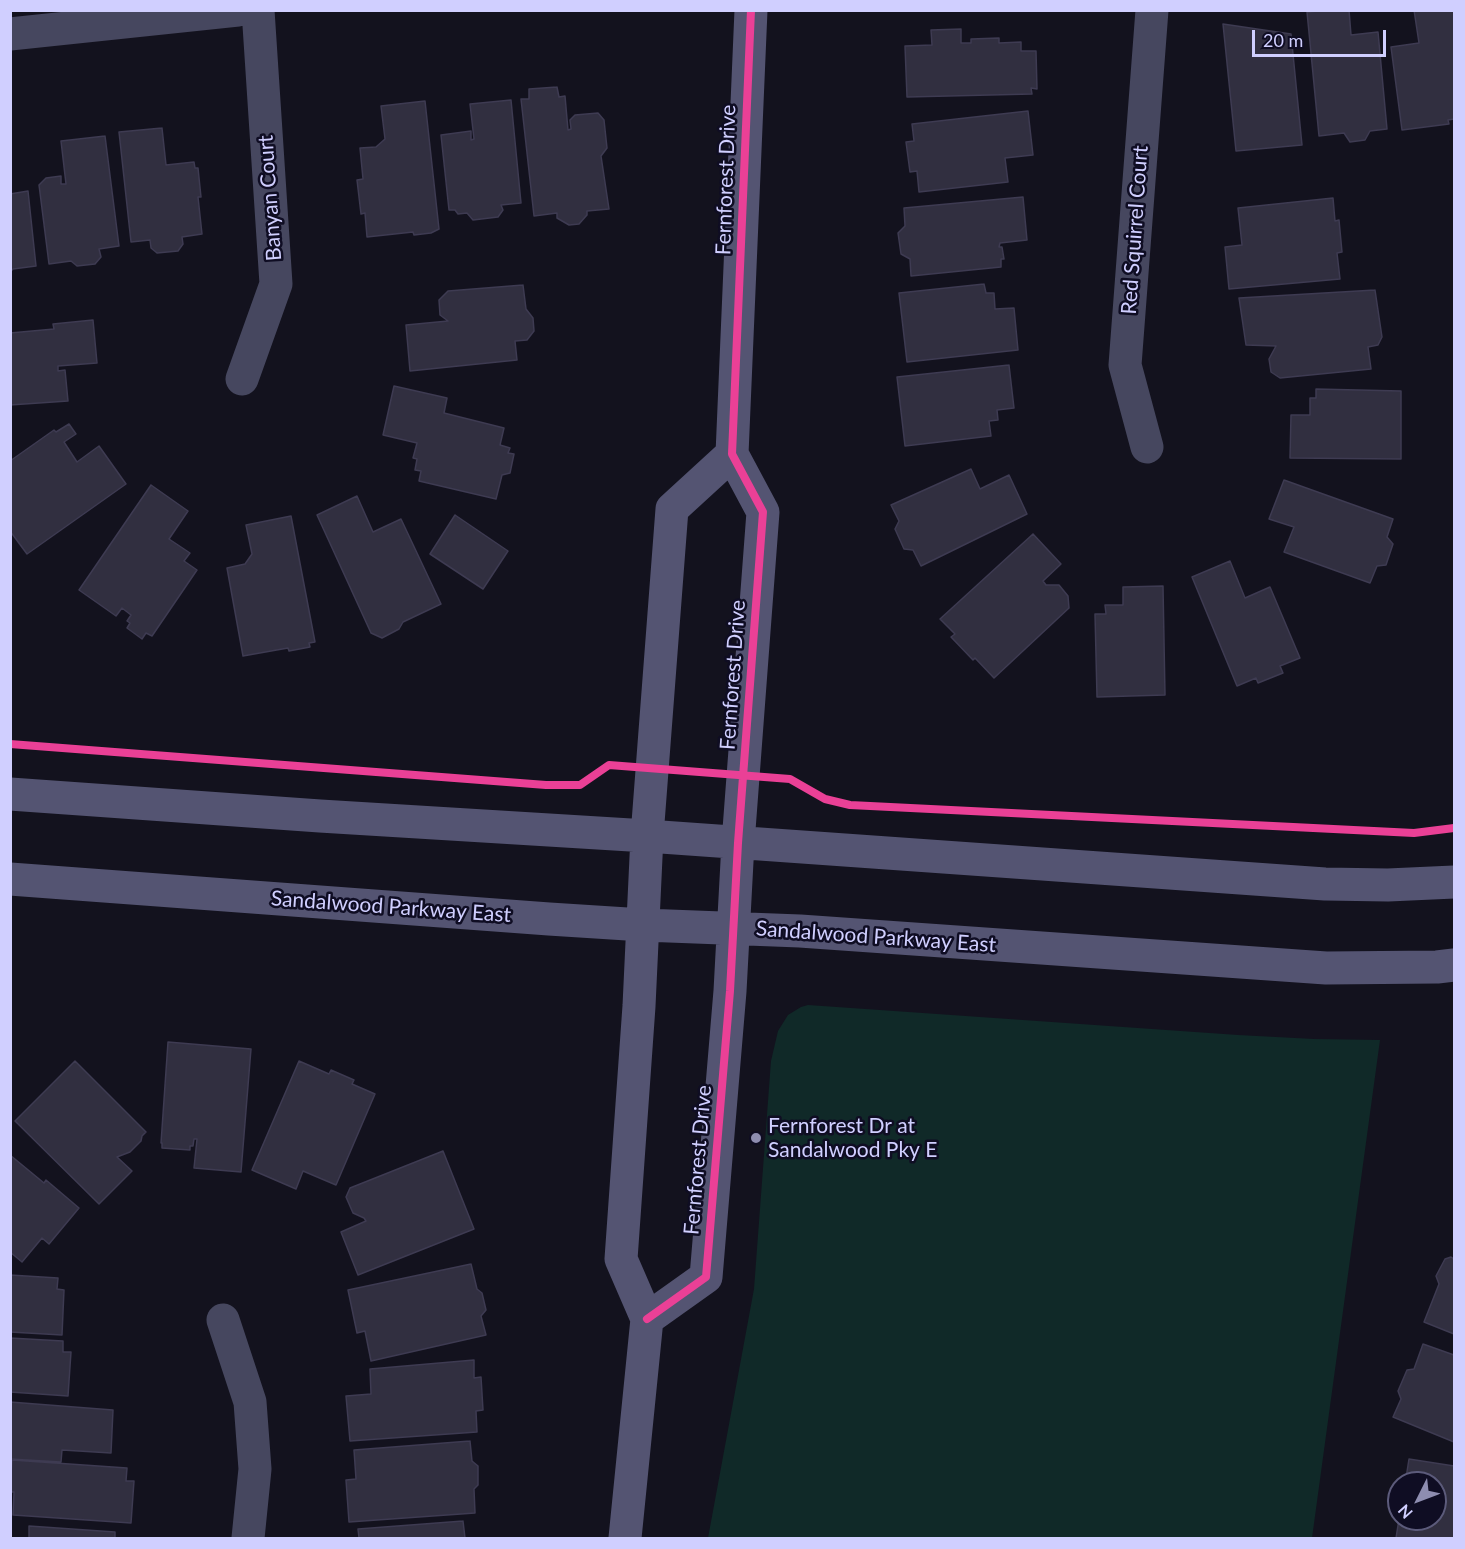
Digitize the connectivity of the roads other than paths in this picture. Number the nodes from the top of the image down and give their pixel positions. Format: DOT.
graph roads {
  1 [pos="238,10"];
  2 [pos="258,10"];
  3 [pos="751,10"];
  4 [pos="1152,10"];
  5 [pos="10,34"];
  6 [pos="242,379"];
  7 [pos="1148,447"];
  8 [pos="732,454"];
  9 [pos="10,794"];
  10 [pos="647,836"];
  11 [pos="738,843"];
  12 [pos="10,879"];
  13 [pos="1455,882"];
  14 [pos="643,925"];
  15 [pos="734,928"];
  16 [pos="1455,965"];
  17 [pos="647,1319"];
  18 [pos="223,1320"];
  19 [pos="248,1539"];
  20 [pos="625,1539"];
  1 -- 5 [label="street"];
  2 -- 6 [label="street, Banyan Court"];
  3 -- 8 [label="main road, Fernforest Drive"];
  4 -- 7 [label="street, Red Squirrel Court"];
  8 -- 10 [label="main road"];
  8 -- 11 [label="main road, Fernforest Drive"];
  9 -- 10 [label="main road"];
  10 -- 11 [label="main road"];
  10 -- 14 [label="main road"];
  11 -- 13 [label="main road"];
  11 -- 15 [label="main road, Fernforest Drive"];
  12 -- 14 [label="main road, Sandalwood Parkway East"];
  14 -- 15 [label="main road, Sandalwood Parkway East"];
  14 -- 17 [label="main road"];
  15 -- 16 [label="main road, Sandalwood Parkway East"];
  15 -- 17 [label="main road, Fernforest Drive"];
  17 -- 20 [label="main road"];
  18 -- 19 [label="street"];
}
